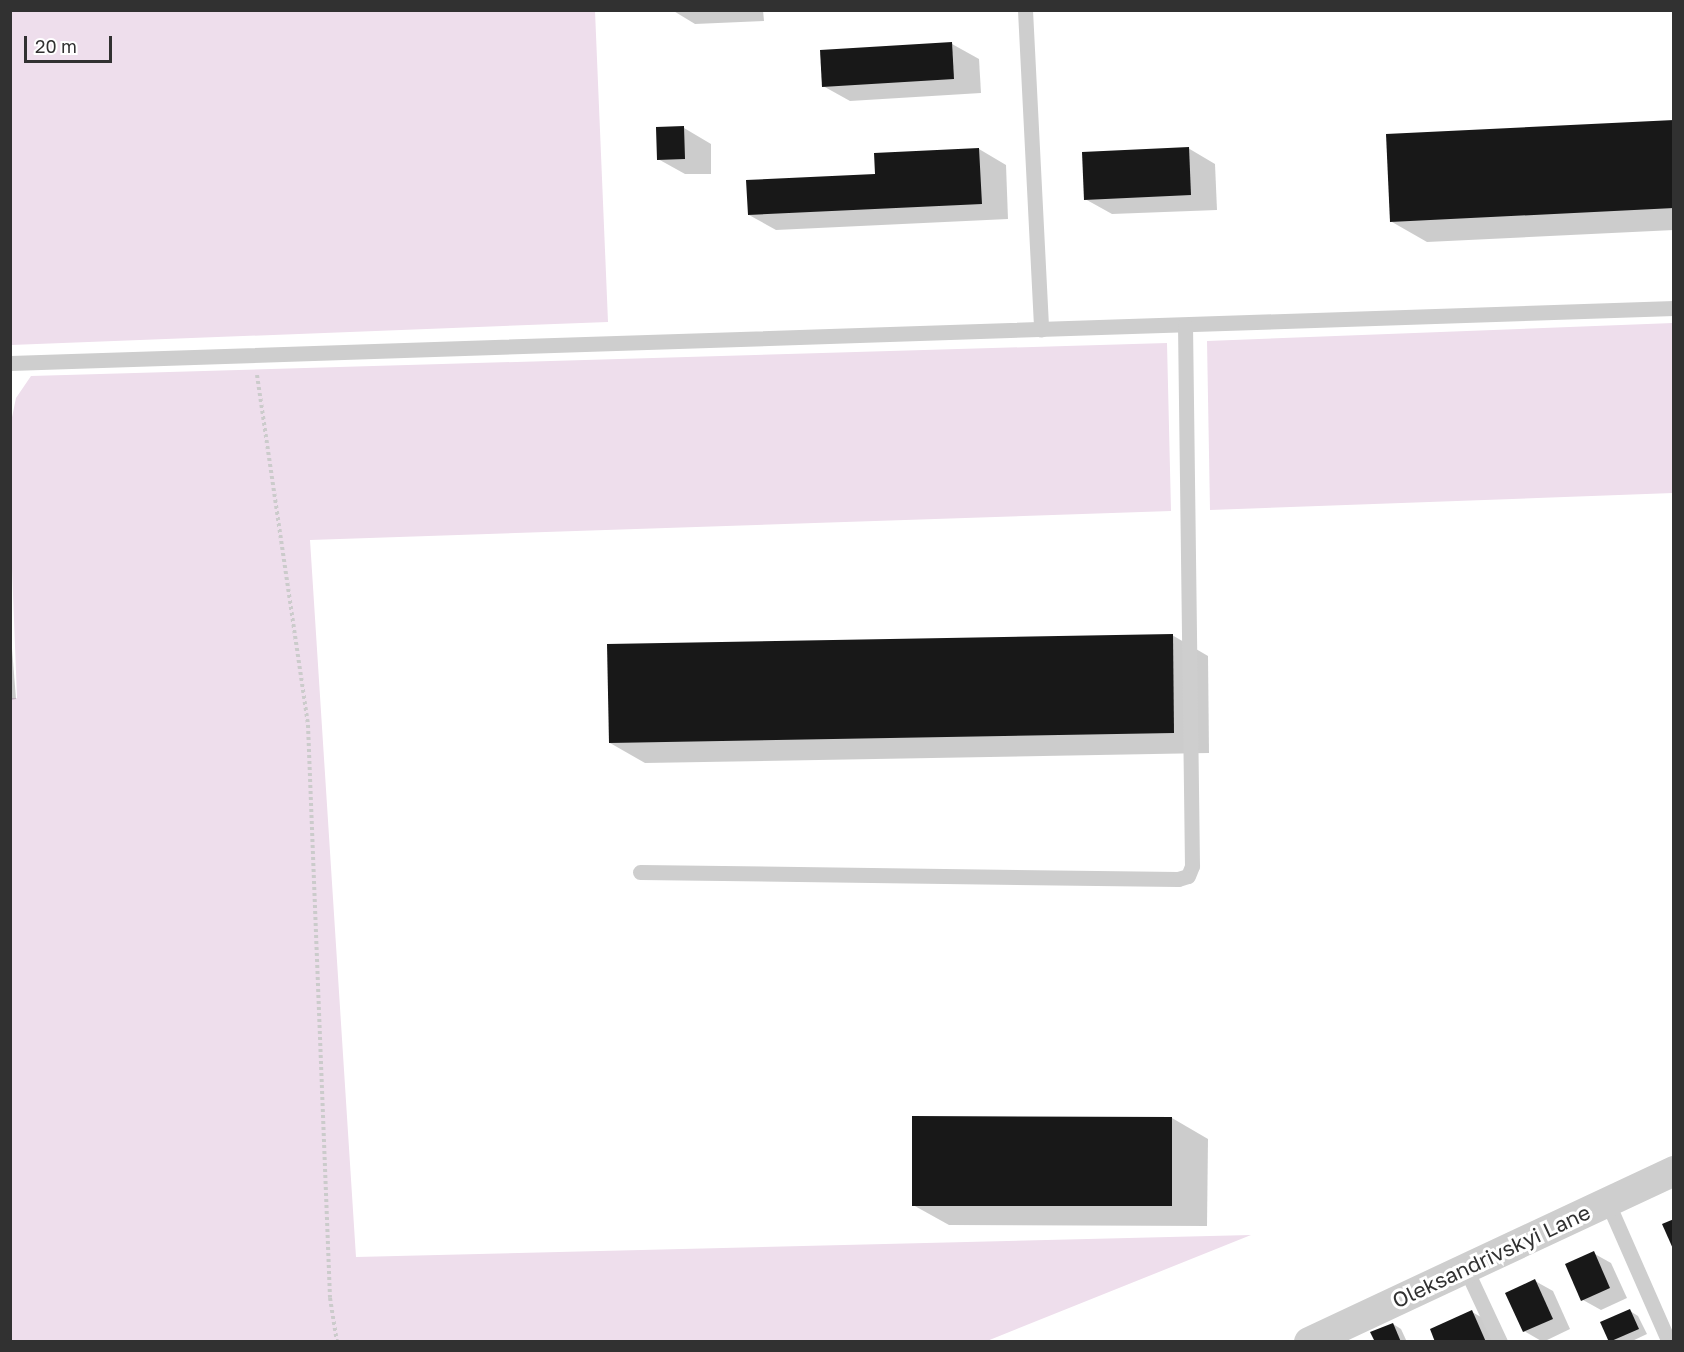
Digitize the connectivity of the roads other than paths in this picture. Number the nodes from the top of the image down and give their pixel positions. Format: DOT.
graph roads {
  1 [pos="1024,10"];
  2 [pos="1674,308"];
  3 [pos="1185,325"];
  4 [pos="1041,330"];
  5 [pos="10,363"];
  6 [pos="640,872"];
  7 [pos="1674,1171"];
  8 [pos="1607,1201"];
  9 [pos="1465,1267"];
  10 [pos="1309,1341"];
  11 [pos="1500,1341"];
  12 [pos="1669,1341"];
  1 -- 4 [label="lane"];
  2 -- 3 [label="lane"];
  3 -- 4 [label="lane"];
  3 -- 6 [label="lane"];
  4 -- 5 [label="lane"];
  7 -- 8 [label="street, Oleksandrivskyi Lane"];
  8 -- 9 [label="street, Oleksandrivskyi Lane"];
  8 -- 12 [label="lane"];
  9 -- 10 [label="street, Oleksandrivskyi Lane"];
  9 -- 11 [label="lane"];
}
